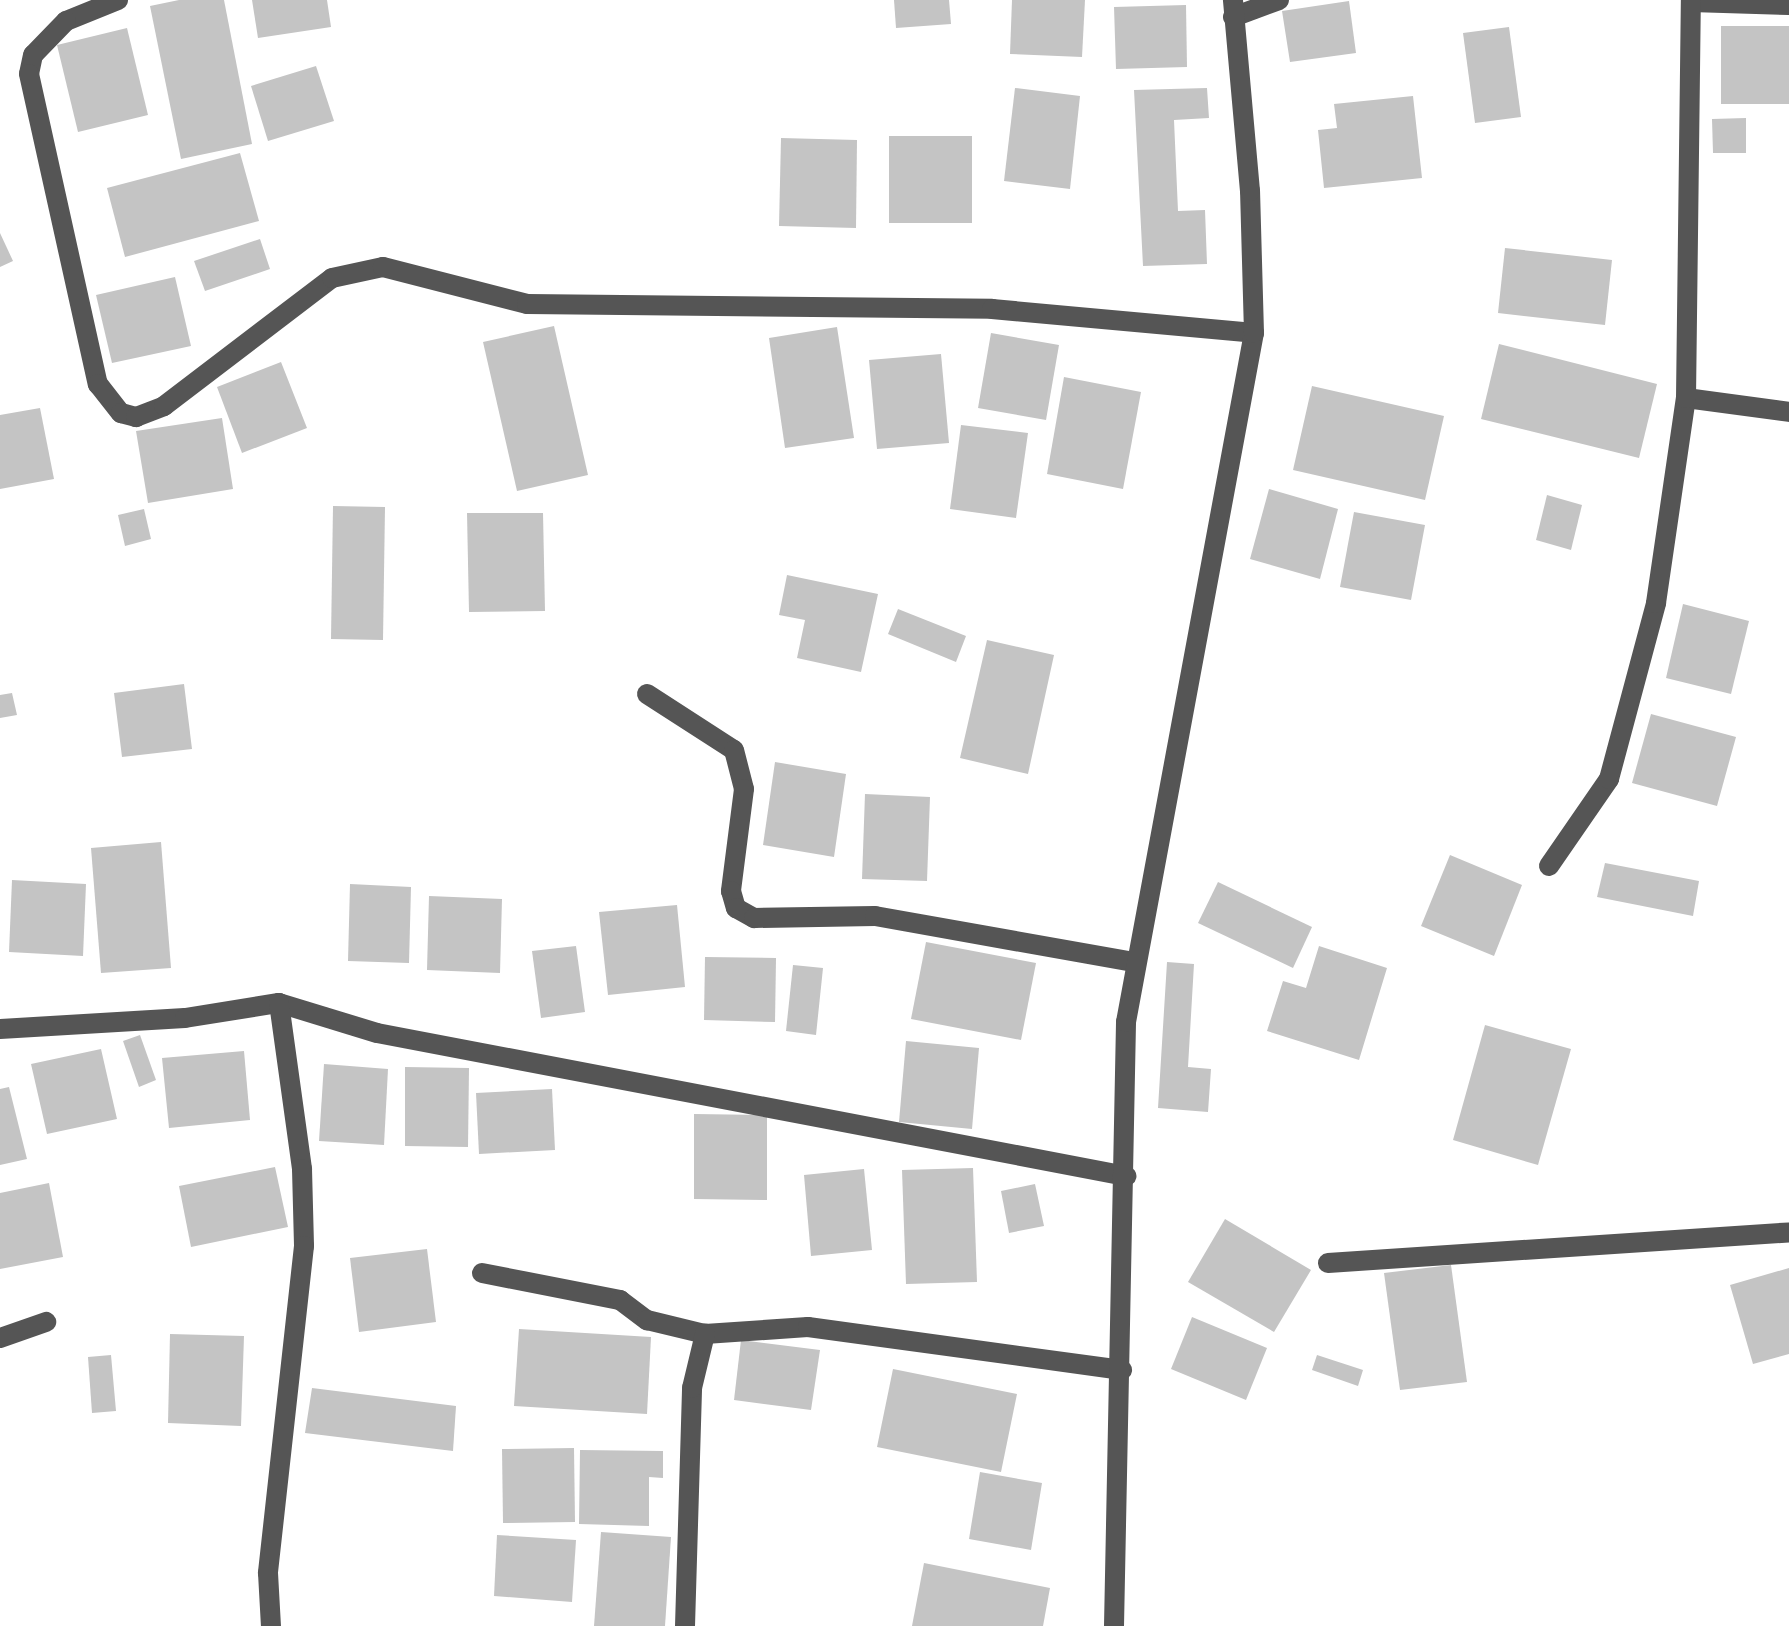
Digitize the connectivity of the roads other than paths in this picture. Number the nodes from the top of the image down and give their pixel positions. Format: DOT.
graph roads {
  1 [pos="118,0"];
  2 [pos="1279,0"];
  3 [pos="1691,1"];
  4 [pos="1789,6"];
  5 [pos="1233,8"];
  6 [pos="1254,334"];
  7 [pos="1686,398"];
  8 [pos="1789,412"];
  9 [pos="646,694"];
  10 [pos="1548,866"];
  11 [pos="1133,962"];
  12 [pos="279,1004"];
  13 [pos="0,1029"];
  14 [pos="1126,1176"];
  15 [pos="1789,1232"];
  16 [pos="1328,1263"];
  17 [pos="482,1272"];
  18 [pos="46,1322"];
  19 [pos="705,1334"];
  20 [pos="0,1338"];
  21 [pos="1122,1370"];
  22 [pos="271,1626"];
  23 [pos="684,1626"];
  24 [pos="1114,1626"];
  1 -- 6 [label="street"];
  2 -- 5 [label="street"];
  3 -- 4 [label="street"];
  3 -- 7 [label="street"];
  5 -- 6 [label="street"];
  6 -- 11 [label="street"];
  7 -- 8 [label="street"];
  7 -- 10 [label="street"];
  9 -- 11 [label="street"];
  11 -- 14 [label="street"];
  12 -- 13 [label="street"];
  12 -- 14 [label="street"];
  12 -- 22 [label="street"];
  14 -- 21 [label="street"];
  15 -- 16 [label="street"];
  17 -- 19 [label="street"];
  18 -- 20 [label="street"];
  19 -- 21 [label="street"];
  19 -- 23 [label="street"];
  21 -- 24 [label="street"];
}
